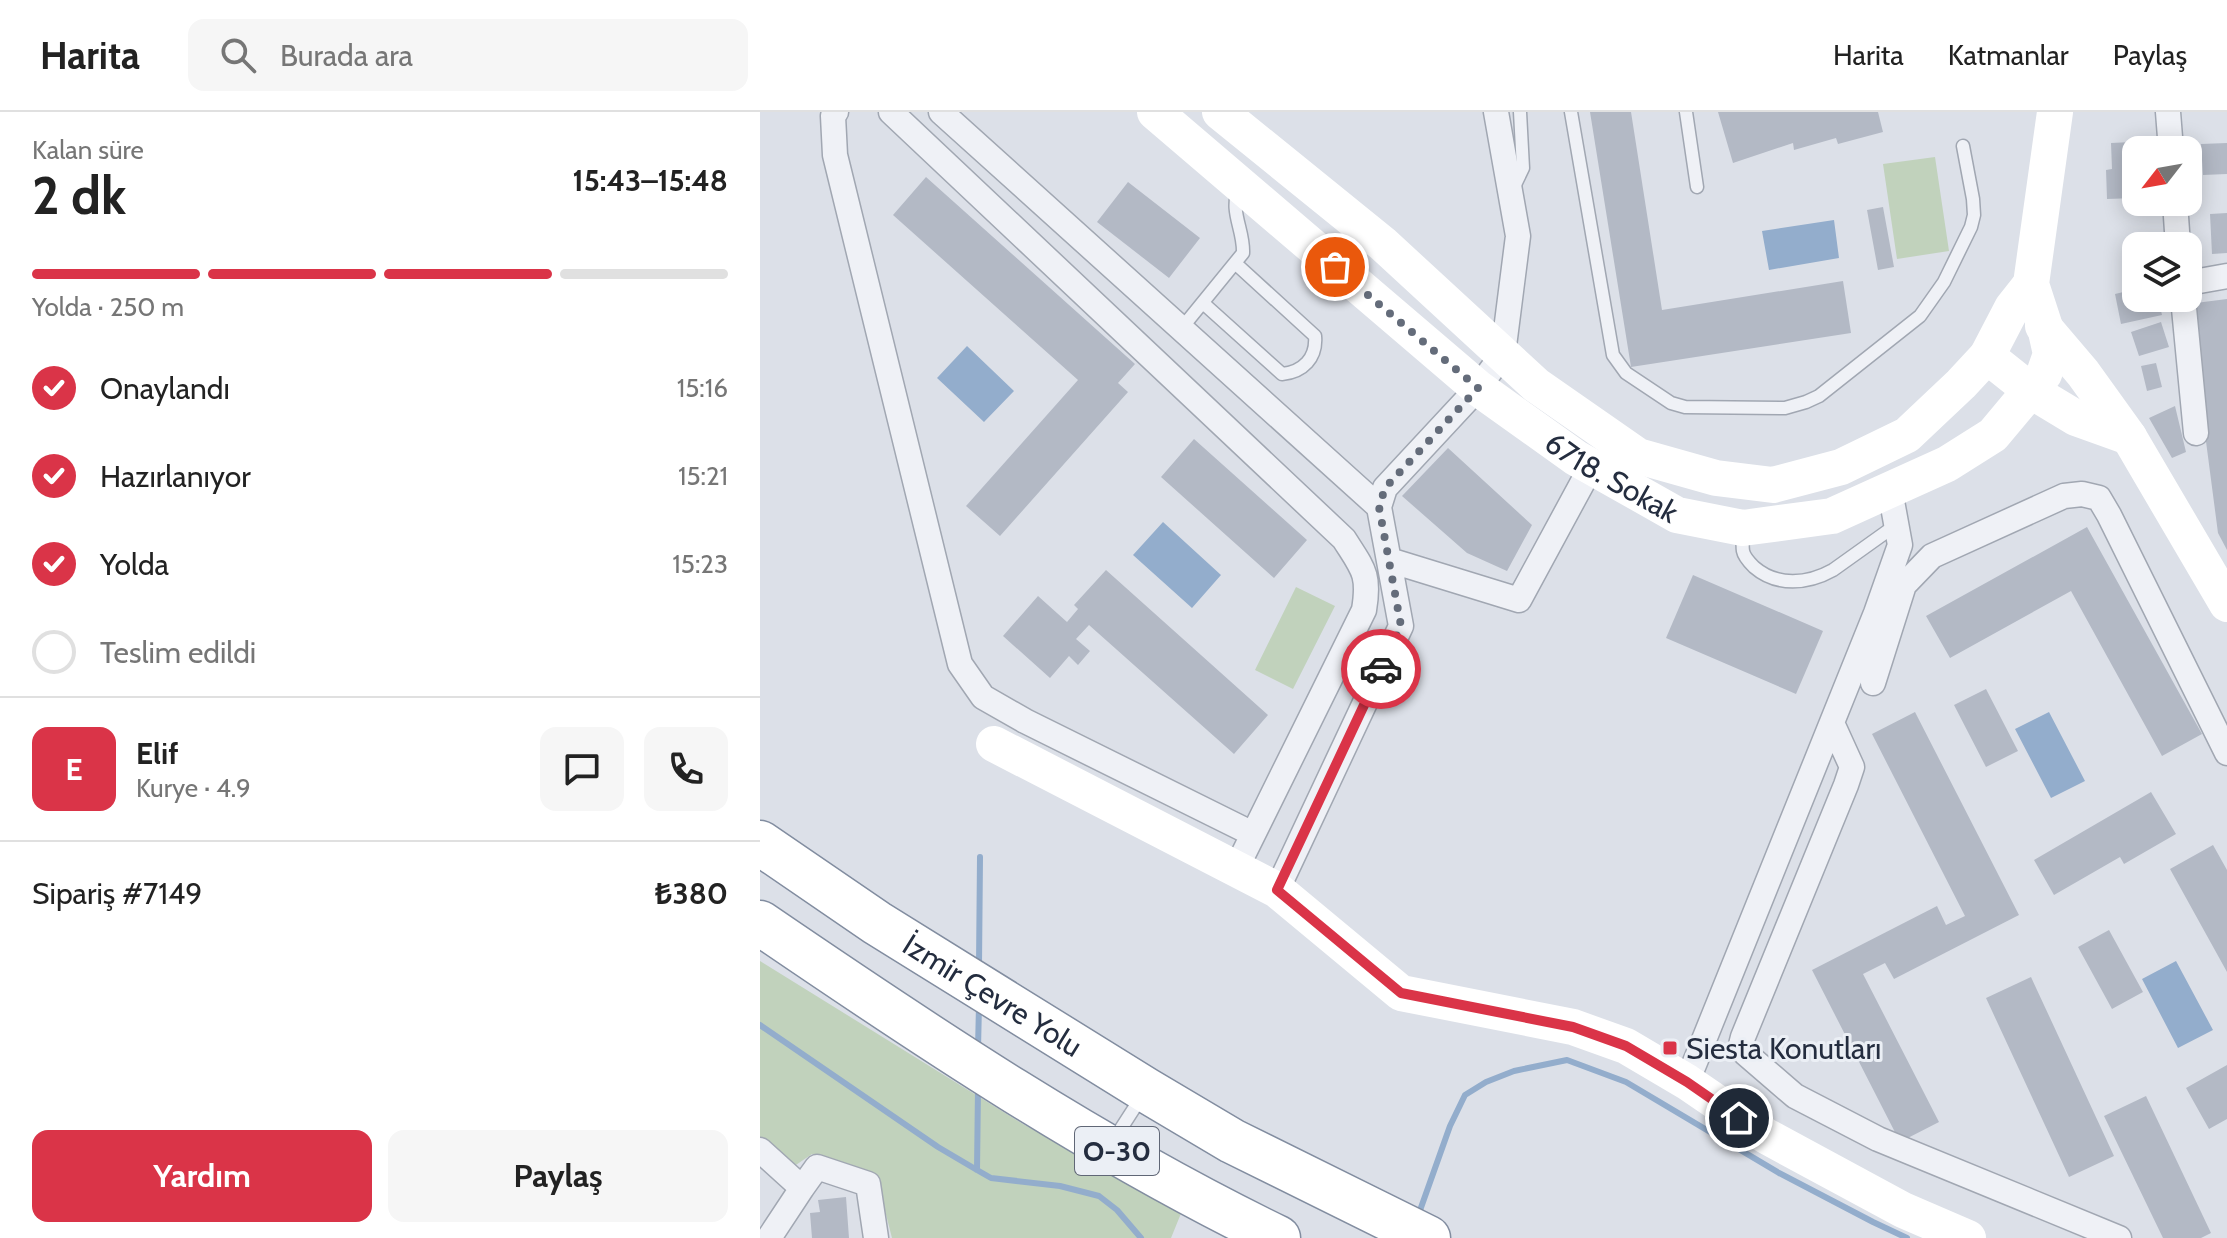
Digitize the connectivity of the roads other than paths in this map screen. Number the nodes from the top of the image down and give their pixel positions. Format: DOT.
graph roads {
  1 [pos="836,112"];
  2 [pos="891,112"];
  3 [pos="941,112"];
  4 [pos="1155,112"];
  5 [pos="1220,112"];
  6 [pos="1496,112"];
  7 [pos="1520,112"];
  8 [pos="1571,112"];
  9 [pos="1686,112"];
  10 [pos="2055,112"];
  11 [pos="2168,112"];
  12 [pos="2170,136"];
  13 [pos="1963,146"];
  14 [pos="1240,186"];
  15 [pos="1697,187"];
  16 [pos="1510,194"];
  17 [pos="1235,263"];
  18 [pos="2227,276"];
  19 [pos="2202,280"];
  20 [pos="2022,296"];
  21 [pos="1203,303"];
  22 [pos="2184,312"];
  23 [pos="2045,327"];
  24 [pos="1181,329"];
  25 [pos="1503,354"];
  26 [pos="1987,356"];
  27 [pos="1478,388"];
  28 [pos="2031,391"];
  29 [pos="2196,433"];
  30 [pos="2129,437"];
  31 [pos="1591,467"];
  32 [pos="1890,490"];
  33 [pos="1379,507"];
  34 [pos="1896,525"];
  35 [pos="1743,528"];
  36 [pos="1389,560"];
  37 [pos="2227,604"];
  38 [pos="1873,683"];
  39 [pos="1832,723"];
  40 [pos="994,744"];
  41 [pos="2227,753"];
  42 [pos="1253,834"];
  43 [pos="760,843"];
  44 [pos="1236,869"];
  45 [pos="1277,890"];
  46 [pos="760,923"];
  47 [pos="1687,1082"];
  48 [pos="1146,1090"];
  49 [pos="1109,1147"];
  50 [pos="760,1150"];
  51 [pos="802,1188"];
  52 [pos="769,1238"];
  53 [pos="876,1238"];
  54 [pos="1278,1238"];
  55 [pos="1428,1238"];
  56 [pos="1968,1238"];
  57 [pos="2119,1238"];
  1 -- 42 [label="street"];
  2 -- 42 [label="street"];
  3 -- 24 [label="street"];
  4 -- 14 [label="street, 6718. Sokak"];
  5 -- 25 [label="street, 6718. Sokak"];
  6 -- 16 [label="street"];
  7 -- 16 [label="lane"];
  8 -- 13 [label="lane"];
  9 -- 15 [label="lane"];
  10 -- 20 [label="street, 6718. Sokak"];
  11 -- 12 [label="street"];
  14 -- 17 [label="lane"];
  14 -- 27 [label="street, 6718. Sokak"];
  16 -- 25 [label="street"];
  17 -- 21 [label="lane"];
  17 -- 21 [label="lane"];
  18 -- 19 [label="street"];
  20 -- 23 [label="street"];
  20 -- 26 [label="street, 6718. Sokak"];
  21 -- 24 [label="lane"];
  22 -- 29 [label="street"];
  23 -- 28 [label="street, 6718. Sokak"];
  23 -- 30 [label="street"];
  24 -- 33 [label="street"];
  25 -- 26 [label="street, 6718. Sokak"];
  25 -- 27 [label="street"];
  26 -- 28 [label="street"];
  27 -- 31 [label="street, 6718. Sokak"];
  27 -- 33 [label="street"];
  28 -- 30 [label="street"];
  28 -- 32 [label="street, 6718. Sokak"];
  30 -- 37 [label="street"];
  31 -- 35 [label="street, 6718. Sokak"];
  31 -- 36 [label="street"];
  32 -- 34 [label="street"];
  32 -- 35 [label="street, 6718. Sokak"];
  33 -- 36 [label="street"];
  34 -- 35 [label="lane"];
  34 -- 39 [label="street"];
  36 -- 45 [label="street"];
  38 -- 41 [label="street"];
  39 -- 47 [label="street"];
  39 -- 57 [label="street"];
  40 -- 44 [label="street"];
  42 -- 44 [label="street"];
  43 -- 48 [label="highway, İzmir Çevre Yolu / O-30"];
  44 -- 45 [label="street"];
  45 -- 47 [label="street"];
  46 -- 49 [label="highway, O-30"];
  47 -- 56 [label="street"];
  48 -- 49 [label="lane"];
  48 -- 55 [label="highway, İzmir Çevre Yolu / O-30"];
  49 -- 54 [label="highway, O-30"];
  50 -- 51 [label="street"];
  51 -- 52 [label="street"];
  51 -- 53 [label="street"];
}
